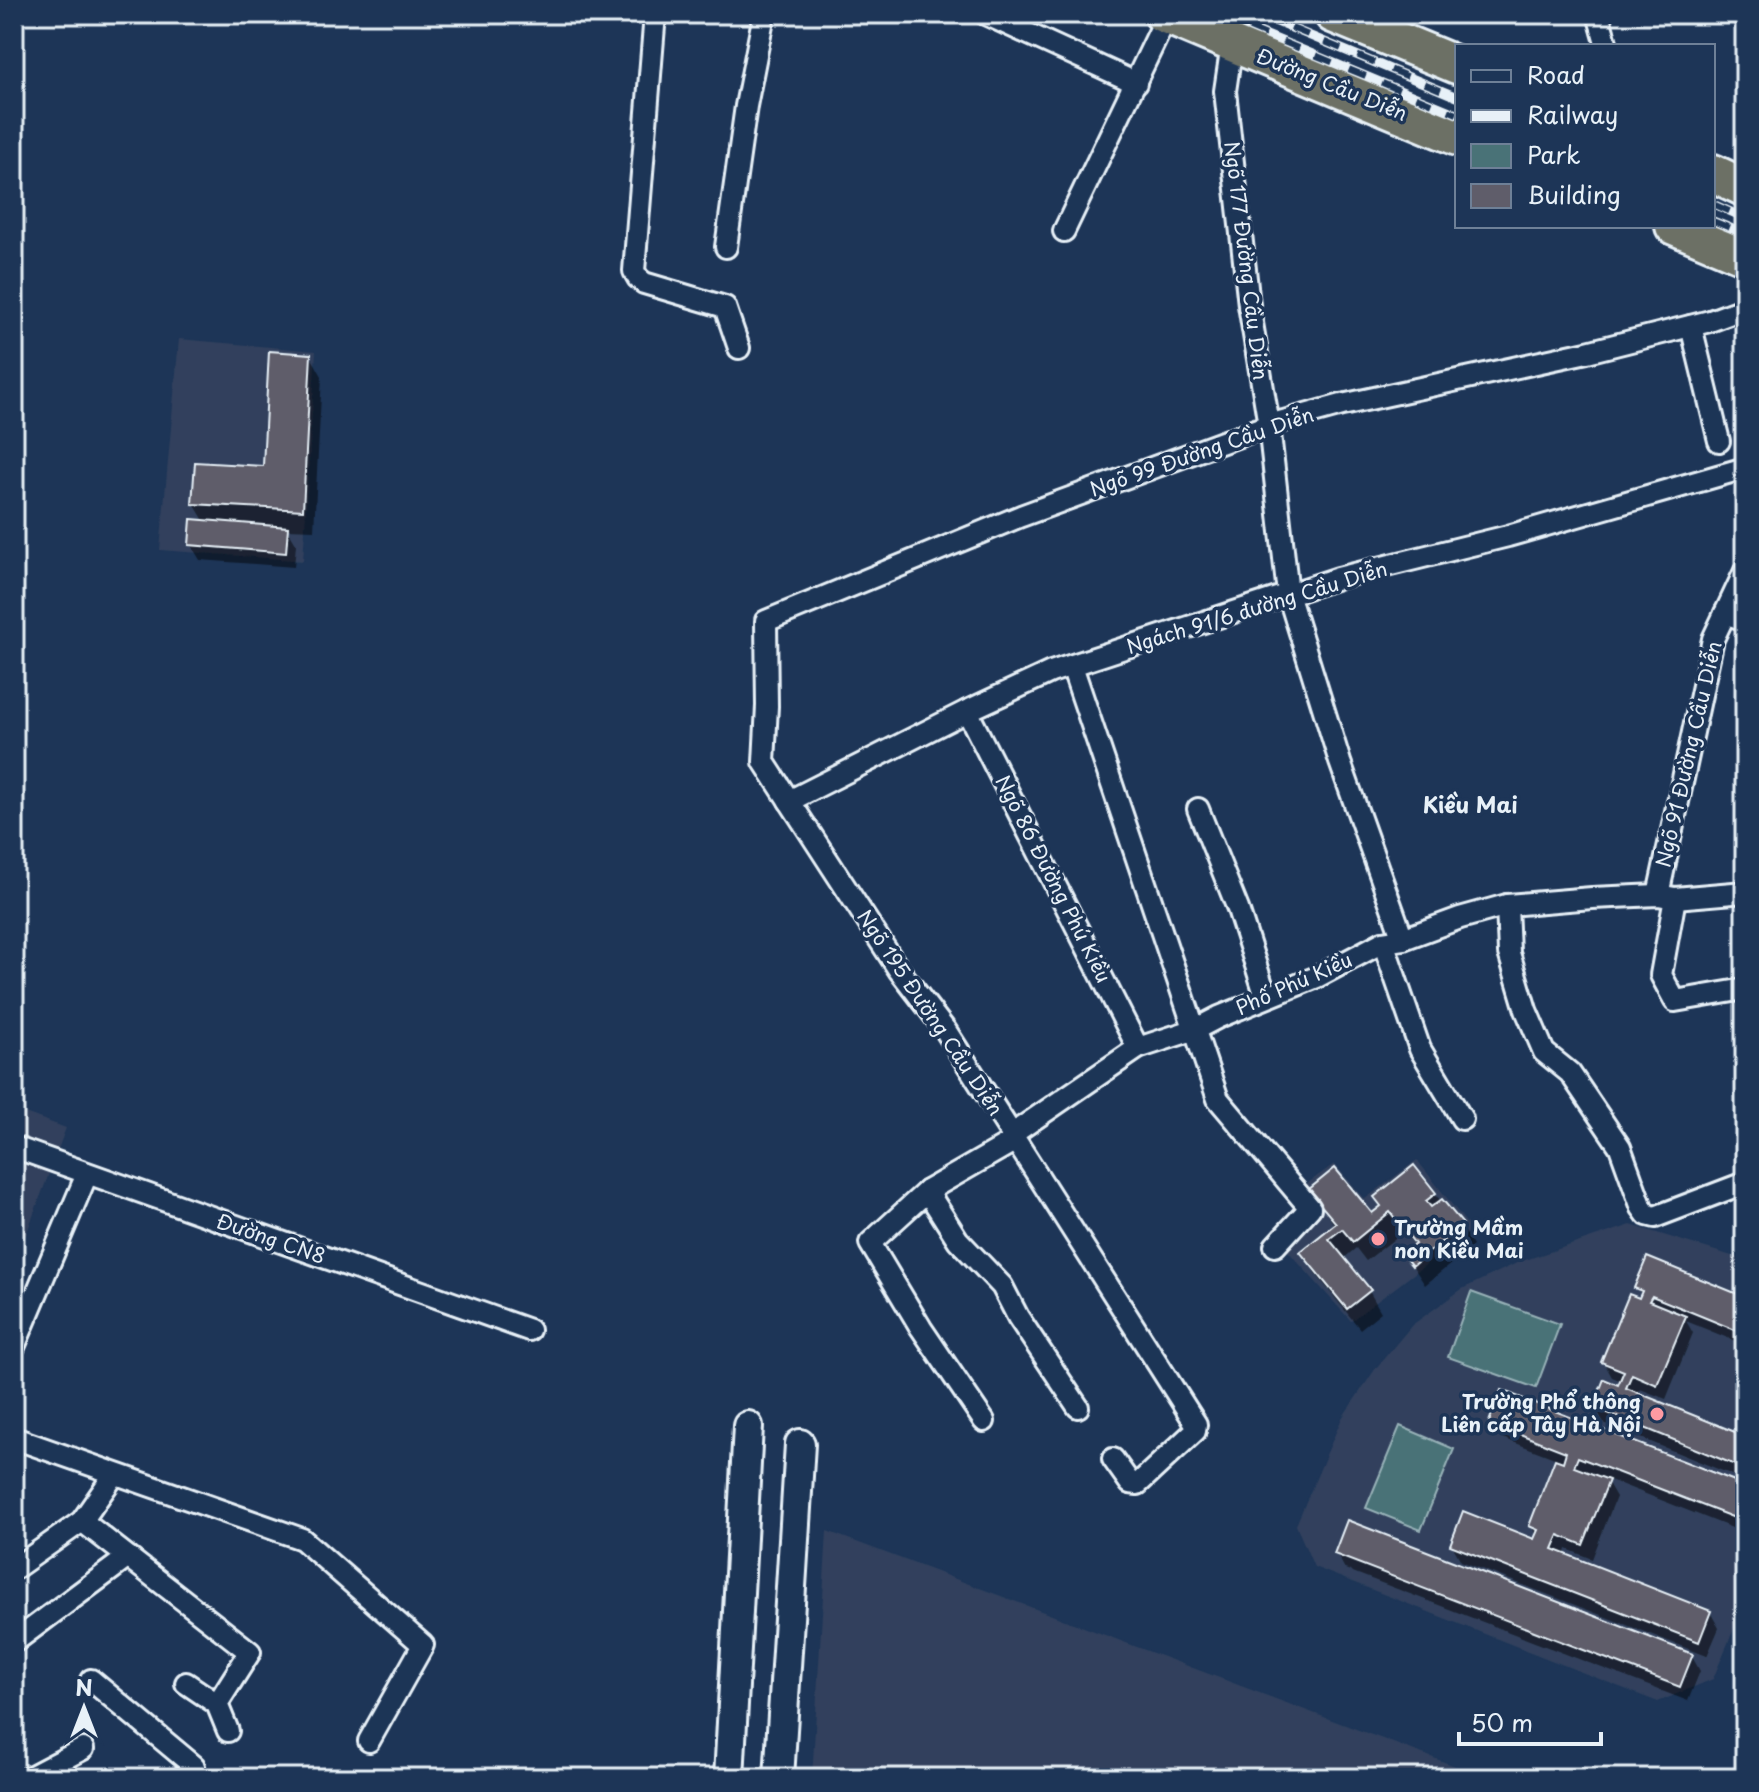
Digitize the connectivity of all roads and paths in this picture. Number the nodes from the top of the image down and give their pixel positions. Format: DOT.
graph roads {
  1 [pos="655,14"];
  2 [pos="764,14"];
  3 [pos="985,14"];
  4 [pos="1333,14"];
  5 [pos="1598,14"];
  6 [pos="1165,15"];
  7 [pos="1232,44"];
  8 [pos="1606,44"];
  9 [pos="1455,64"];
  10 [pos="1136,83"];
  11 [pos="1455,136"];
  12 [pos="1715,174"];
  13 [pos="1745,188"];
  14 [pos="1679,228"];
  15 [pos="1064,231"];
  16 [pos="726,247"];
  17 [pos="1745,256"];
  18 [pos="1745,308"];
  19 [pos="1691,326"];
  20 [pos="739,348"];
  21 [pos="1269,425"];
  22 [pos="1719,441"];
  23 [pos="1745,468"];
  24 [pos="1745,571"];
  25 [pos="1288,594"];
  26 [pos="1735,617"];
  27 [pos="766,621"];
  28 [pos="1072,666"];
  29 [pos="967,711"];
  30 [pos="789,801"];
  31 [pos="1198,809"];
  32 [pos="1745,892"];
  33 [pos="1667,896"];
  34 [pos="1507,905"];
  35 [pos="1393,941"];
  36 [pos="1745,989"];
  37 [pos="1266,997"];
  38 [pos="1196,1029"];
  39 [pos="1138,1048"];
  40 [pos="1462,1119"];
  41 [pos="1013,1138"];
  42 [pos="14,1147"];
  43 [pos="87,1174"];
  44 [pos="1739,1185"];
  45 [pos="927,1191"];
  46 [pos="1275,1246"];
  47 [pos="529,1330"];
  48 [pos="14,1347"];
  49 [pos="1078,1407"];
  50 [pos="984,1421"];
  51 [pos="748,1426"];
  52 [pos="14,1438"];
  53 [pos="800,1444"];
  54 [pos="1113,1459"];
  55 [pos="114,1475"];
  56 [pos="82,1521"];
  57 [pos="128,1557"];
  58 [pos="14,1569"];
  59 [pos="14,1642"];
  60 [pos="91,1680"];
  61 [pos="186,1683"];
  62 [pos="217,1704"];
  63 [pos="228,1731"];
  64 [pos="369,1741"];
  65 [pos="83,1749"];
  66 [pos="194,1766"];
  67 [pos="28,1778"];
  68 [pos="729,1778"];
  69 [pos="779,1778"];
  1 -- 20 [label="street"];
  2 -- 16 [label="street"];
  3 -- 10 [label="street"];
  4 -- 9 [label="highway"];
  5 -- 8 [label="street"];
  6 -- 7 [label="highway, Đường Cầu Diễn"];
  6 -- 10 [label="street"];
  7 -- 11 [label="highway, Đường Cầu Diễn"];
  7 -- 21 [label="street, Ngõ 177 Đường Cầu Diễn"];
  10 -- 15 [label="street"];
  12 -- 13 [label="highway"];
  14 -- 17 [label="highway"];
  18 -- 19 [label="street, Ngõ 99 Đường Cầu Diễn"];
  19 -- 21 [label="street, Ngõ 99 Đường Cầu Diễn"];
  19 -- 22 [label="street"];
  21 -- 25 [label="street, Ngõ 177 Đường Cầu Diễn"];
  21 -- 27 [label="street, Ngõ 99 Đường Cầu Diễn"];
  23 -- 25 [label="street, Ngách 91/6 đường Cầu Diễn"];
  24 -- 26 [label="street, Ngõ 91 Đường Cầu Diễn"];
  25 -- 28 [label="street, Ngách 91/6 đường Cầu Diễn"];
  25 -- 35 [label="street, Ngõ 177 Đường Cầu Diễn"];
  26 -- 33 [label="street, Ngõ 91 Đường Cầu Diễn"];
  27 -- 30 [label="street, Ngõ 195 Đường Cầu Diễn"];
  28 -- 29 [label="street, Ngách 91/6 đường Cầu Diễn"];
  28 -- 38 [label="street"];
  29 -- 30 [label="street, Ngách 91/6 đường Cầu Diễn"];
  29 -- 39 [label="street, Ngõ 86 Đường Phú Kiều"];
  30 -- 41 [label="street, Ngõ 195 Đường Cầu Diễn"];
  31 -- 37 [label="street"];
  32 -- 33 [label="street, Phố Phú Kiều"];
  33 -- 34 [label="street, Phố Phú Kiều"];
  33 -- 36 [label="street, Ngõ 91 Đường Cầu Diễn"];
  34 -- 35 [label="street, Phố Phú Kiều"];
  34 -- 44 [label="street"];
  35 -- 37 [label="street, Phố Phú Kiều"];
  35 -- 40 [label="street, Ngõ 177 Đường Cầu Diễn"];
  37 -- 38 [label="street, Phố Phú Kiều"];
  38 -- 39 [label="street, Phố Phú Kiều"];
  38 -- 46 [label="street"];
  39 -- 41 [label="street, Phố Phú Kiều"];
  41 -- 45 [label="street, Phố Phú Kiều"];
  41 -- 54 [label="street, Ngõ 195 Đường Cầu Diễn"];
  42 -- 43 [label="street, Đường CN8"];
  43 -- 47 [label="street, Đường CN8"];
  43 -- 48 [label="street"];
  45 -- 49 [label="street"];
  45 -- 50 [label="street, Phố Phú Kiều"];
  51 -- 68 [label="street"];
  52 -- 55 [label="street"];
  53 -- 69 [label="street"];
  55 -- 56 [label="street"];
  55 -- 64 [label="street"];
  56 -- 57 [label="street"];
  56 -- 58 [label="street"];
  57 -- 59 [label="street"];
  57 -- 62 [label="street"];
  60 -- 66 [label="street"];
  61 -- 62 [label="street"];
  62 -- 63 [label="street"];
  65 -- 67 [label="street"];
}
